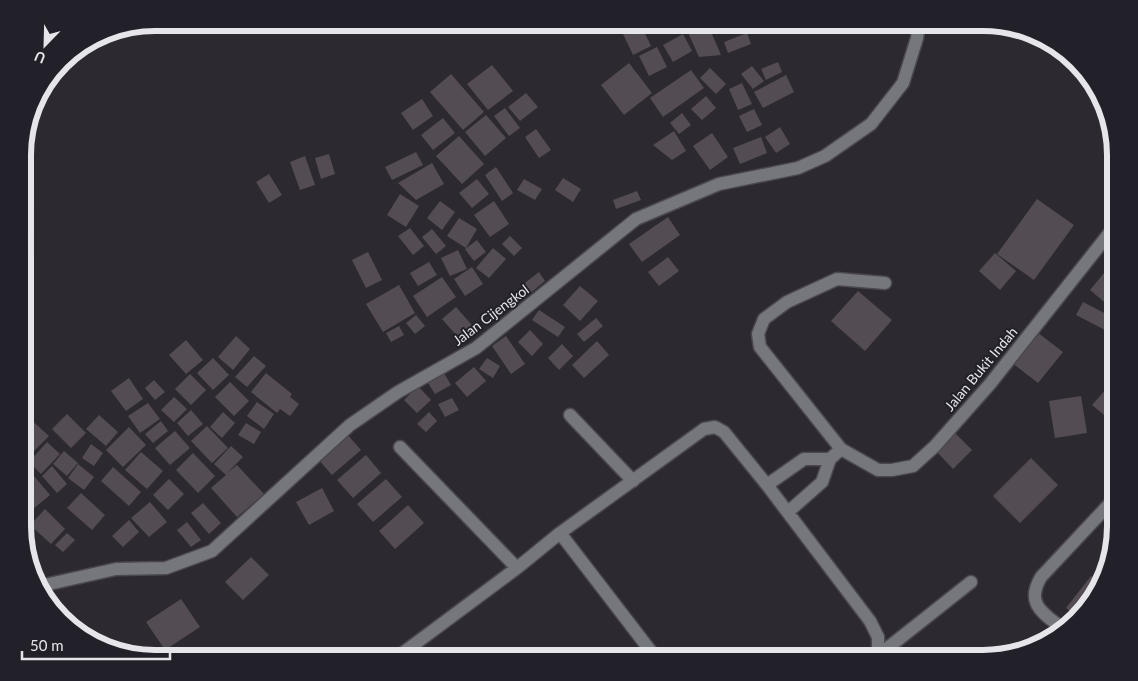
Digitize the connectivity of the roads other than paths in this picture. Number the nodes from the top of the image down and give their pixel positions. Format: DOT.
graph roads {
  1 [pos="918,31"];
  2 [pos="1106,237"];
  3 [pos="885,283"];
  4 [pos="570,416"];
  5 [pos="400,447"];
  6 [pos="841,449"];
  7 [pos="830,459"];
  8 [pos="633,482"];
  9 [pos="768,485"];
  10 [pos="1106,508"];
  11 [pos="788,512"];
  12 [pos="560,533"];
  13 [pos="517,568"];
  14 [pos="971,582"];
  15 [pos="46,585"];
  16 [pos="1058,625"];
  17 [pos="649,649"];
  18 [pos="877,649"];
  19 [pos="886,649"];
  20 [pos="407,650"];
  1 -- 15 [label="street, Jalan Cijengkol"];
  2 -- 6 [label="street, Jalan Bukit Indah"];
  3 -- 6 [label="street"];
  4 -- 8 [label="street"];
  5 -- 13 [label="street"];
  6 -- 7 [label="street"];
  7 -- 9 [label="street"];
  7 -- 11 [label="street"];
  8 -- 9 [label="street"];
  8 -- 12 [label="street"];
  9 -- 11 [label="street"];
  10 -- 16 [label="street"];
  11 -- 18 [label="street"];
  12 -- 13 [label="street"];
  12 -- 17 [label="street"];
  13 -- 20 [label="street"];
  14 -- 19 [label="street"];
}
